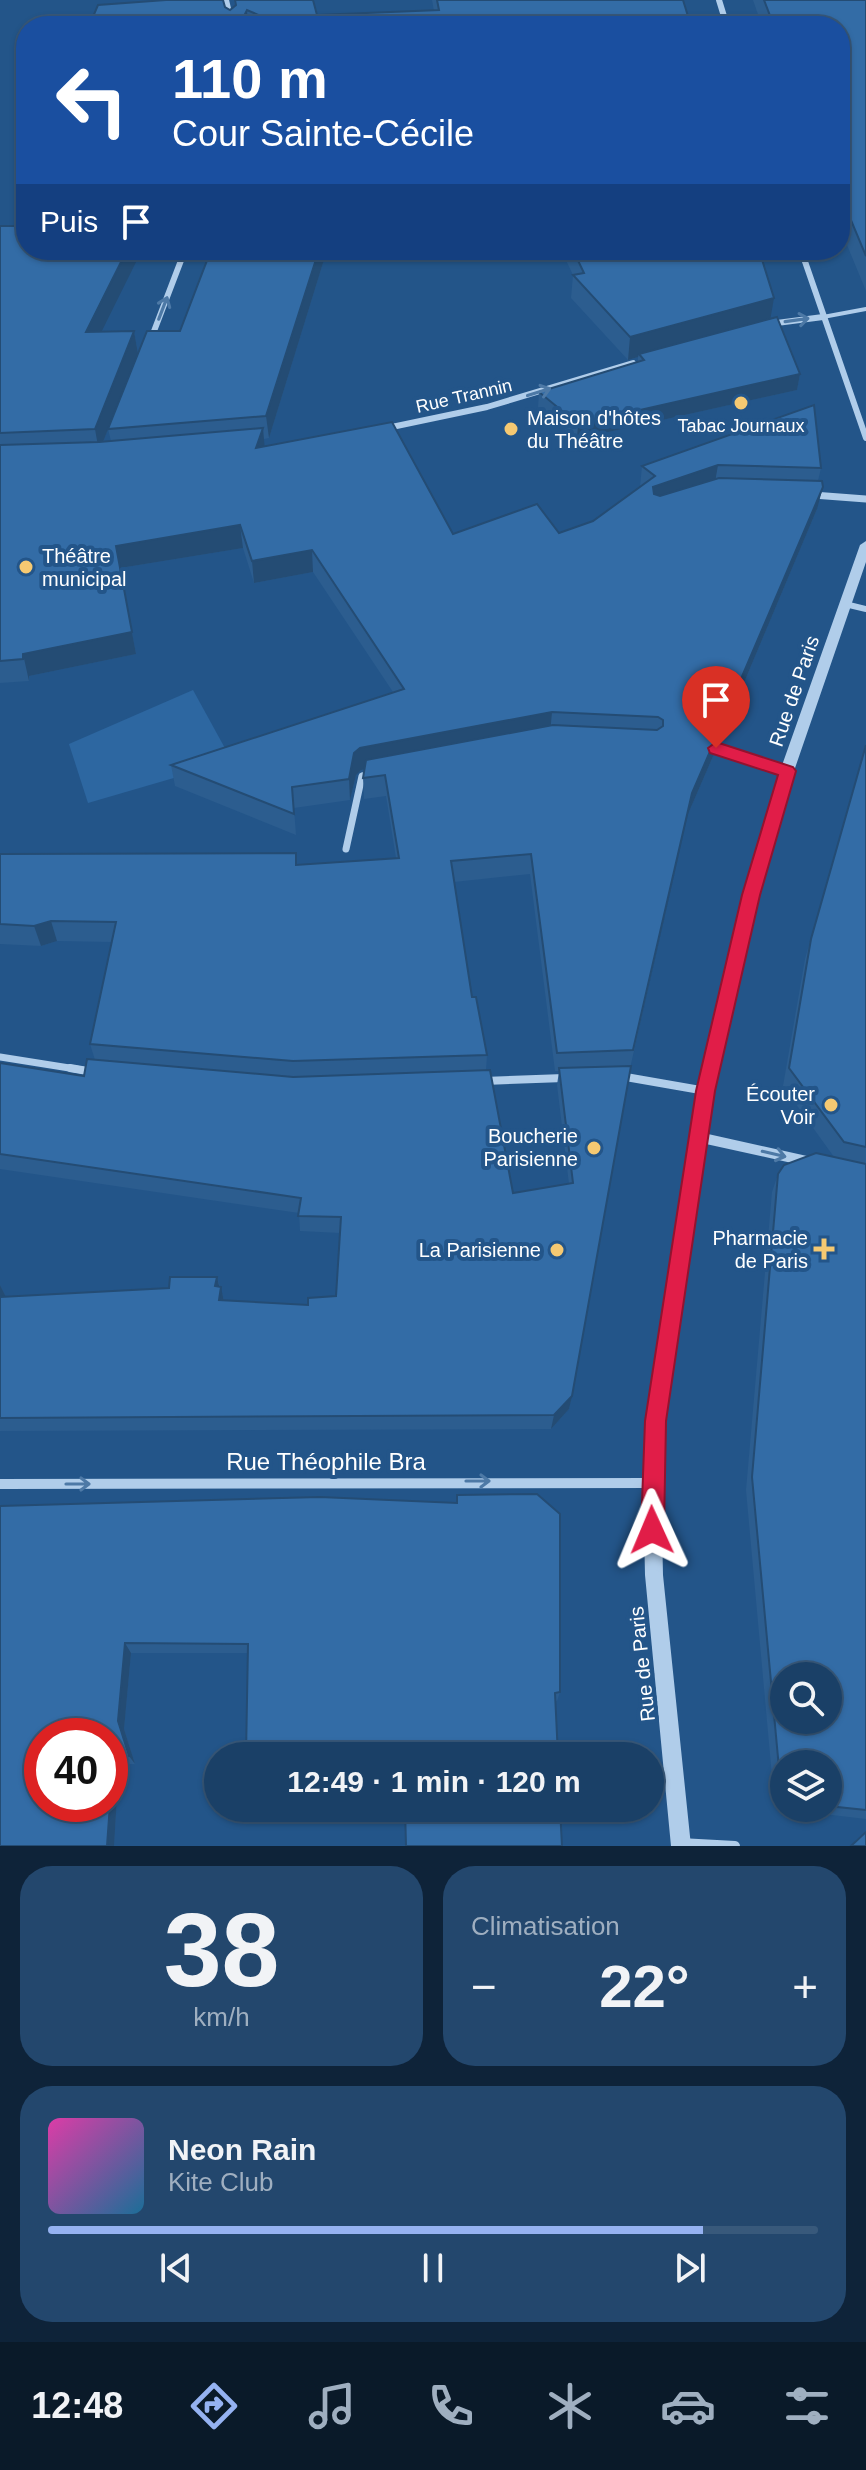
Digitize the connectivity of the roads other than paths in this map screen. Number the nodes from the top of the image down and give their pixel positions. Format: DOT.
graph roads {
  1 [pos="181,260"];
  2 [pos="804,260"];
  3 [pos="866,309"];
  4 [pos="823,317"];
  5 [pos="764,325"];
  6 [pos="147,350"];
  7 [pos="637,362"];
  8 [pos="378,429"];
  9 [pos="866,438"];
  10 [pos="798,494"];
  11 [pos="866,499"];
  12 [pos="866,545"];
  13 [pos="845,604"];
  14 [pos="866,609"];
  15 [pos="716,748"];
  16 [pos="787,771"];
  17 [pos="377,773"];
  18 [pos="346,849"];
  19 [pos="0,1057"];
  20 [pos="111,1073"];
  21 [pos="612,1076"];
  22 [pos="581,1077"];
  23 [pos="470,1081"];
  24 [pos="706,1091"];
  25 [pos="698,1137"];
  26 [pos="820,1164"];
  27 [pos="652,1483"];
  28 [pos="0,1484"];
  29 [pos="680,1844"];
  30 [pos="735,1846"];
  6 -- 1 [label="street, one-way"];
  2 -- 4 [label="street"];
  3 -- 4 [label="lane"];
  5 -- 4 [label="street, one-way"];
  4 -- 9 [label="street"];
  8 -- 7 [label="street, Rue Trannin, one-way"];
  10 -- 11 [label="street"];
  12 -- 13 [label="street, Rue de Paris"];
  13 -- 14 [label="lane"];
  13 -- 16 [label="street, Rue de Paris"];
  15 -- 16 [label="street"];
  16 -- 24 [label="street, Rue de Paris"];
  17 -- 18 [label="street"];
  19 -- 20 [label="street"];
  21 -- 24 [label="street"];
  22 -- 23 [label="street"];
  24 -- 25 [label="street, Rue de Paris"];
  25 -- 26 [label="street, one-way"];
  25 -- 27 [label="street, Rue de Paris"];
  28 -- 27 [label="street, Rue Théophile Bra, one-way"];
  27 -- 29 [label="street, Rue de Paris"];
  29 -- 30 [label="street"];
}
